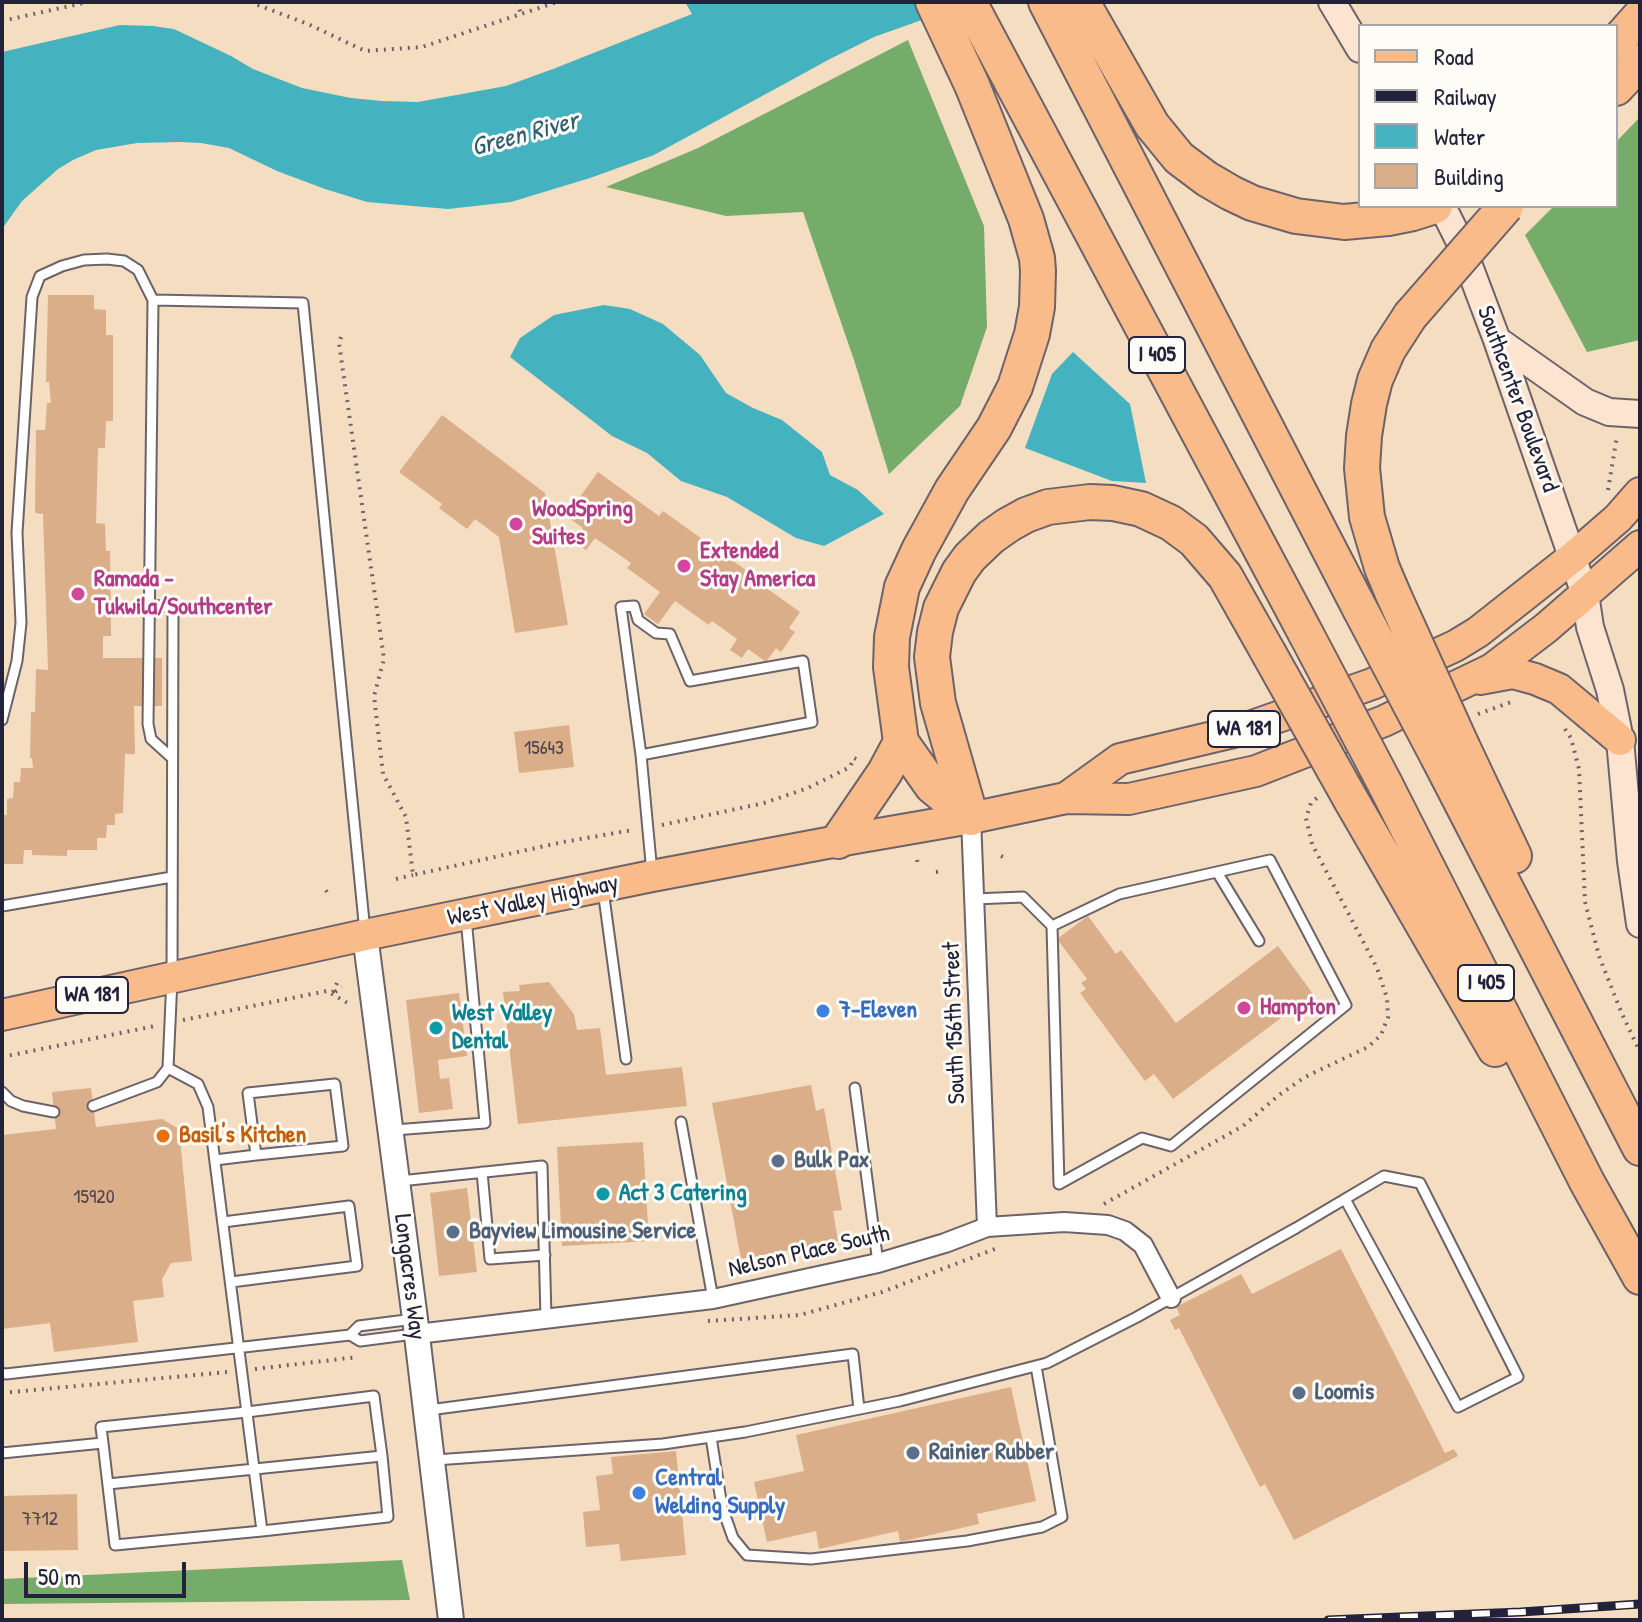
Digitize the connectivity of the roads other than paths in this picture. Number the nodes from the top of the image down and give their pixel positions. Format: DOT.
graph roads {
  1 [pos="933,2"];
  2 [pos="969,2"];
  3 [pos="1046,2"];
  4 [pos="1082,2"];
  5 [pos="1337,8"];
  6 [pos="1358,45"];
  7 [pos="1640,62"];
  8 [pos="1618,86"];
  9 [pos="1429,208"];
  10 [pos="1443,208"];
  11 [pos="1504,208"];
  12 [pos="153,300"];
  13 [pos="1497,340"];
  14 [pos="1630,420"];
  15 [pos="1640,493"];
  16 [pos="1640,546"];
  17 [pos="1573,557"];
  18 [pos="1585,594"];
  19 [pos="149,605"];
  20 [pos="1466,682"];
  21 [pos="2,720"];
  22 [pos="1620,740"];
  23 [pos="901,742"];
  24 [pos="1451,754"];
  25 [pos="641,755"];
  26 [pos="172,758"];
  27 [pos="1066,798"];
  28 [pos="971,818"];
  29 [pos="1634,821"];
  30 [pos="838,841"];
  31 [pos="1217,872"];
  32 [pos="652,876"];
  33 [pos="172,877"];
  34 [pos="603,887"];
  35 [pos="974,899"];
  36 [pos="2,906"];
  37 [pos="466,915"];
  38 [pos="1640,924"];
  39 [pos="1052,926"];
  40 [pos="365,935"];
  41 [pos="1259,941"];
  42 [pos="172,978"];
  43 [pos="2,1015"];
  44 [pos="626,1059"];
  45 [pos="168,1068"];
  46 [pos="855,1088"];
  47 [pos="2,1092"];
  48 [pos="93,1106"];
  49 [pos="54,1112"];
  50 [pos="681,1122"];
  51 [pos="390,1130"];
  52 [pos="1640,1142"];
  53 [pos="1640,1148"];
  54 [pos="256,1155"];
  55 [pos="215,1160"];
  56 [pos="482,1172"];
  57 [pos="397,1181"];
  58 [pos="1587,1182"];
  59 [pos="1345,1199"];
  60 [pos="223,1222"];
  61 [pos="987,1227"];
  62 [pos="545,1255"];
  63 [pos="878,1263"];
  64 [pos="1640,1277"];
  65 [pos="231,1282"];
  66 [pos="1171,1298"];
  67 [pos="713,1299"];
  68 [pos="546,1317"];
  69 [pos="416,1326"];
  70 [pos="350,1335"];
  71 [pos="240,1347"];
  72 [pos="1036,1366"];
  73 [pos="2,1373"];
  74 [pos="859,1409"];
  75 [pos="426,1410"];
  76 [pos="247,1412"];
  77 [pos="711,1437"];
  78 [pos="103,1443"];
  79 [pos="2,1453"];
  80 [pos="382,1456"];
  81 [pos="432,1460"];
  82 [pos="254,1468"];
  83 [pos="108,1484"];
  84 [pos="262,1531"];
  85 [pos="451,1620"];
  1 -- 23 [label="highway"];
  2 -- 58 [label="highway, I 405, bridge"];
  3 -- 24 [label="highway, I 405, bridge"];
  4 -- 9 [label="highway"];
  5 -- 6 [label="main road"];
  7 -- 8 [label="highway"];
  10 -- 13 [label="main road, Southcenter Boulevard"];
  11 -- 24 [label="highway, bridge"];
  12 -- 19 [label="lane"];
  12 -- 21 [label="lane"];
  12 -- 40 [label="lane"];
  13 -- 14 [label="main road"];
  13 -- 17 [label="main road, Southcenter Boulevard"];
  15 -- 17 [label="main road, West Valley Highway"];
  16 -- 18 [label="main road"];
  17 -- 18 [label="main road, Southcenter Boulevard"];
  17 -- 27 [label="main road, West Valley Highway / WA 181"];
  18 -- 20 [label="main road"];
  18 -- 22 [label="main road, Southcenter Boulevard"];
  19 -- 26 [label="lane"];
  19 -- 26 [label="lane"];
  20 -- 22 [label="main road"];
  20 -- 27 [label="main road, West Valley Highway / WA 181"];
  22 -- 29 [label="main road, Southcenter Boulevard"];
  23 -- 28 [label="highway"];
  23 -- 30 [label="highway"];
  24 -- 52 [label="highway"];
  24 -- 53 [label="highway, I 405"];
  25 -- 25 [label="lane"];
  25 -- 32 [label="lane"];
  26 -- 33 [label="lane"];
  27 -- 28 [label="main road, West Valley Highway / WA 181"];
  28 -- 30 [label="main road, West Valley Highway / WA 181"];
  28 -- 35 [label="street, South 156th Street"];
  28 -- 58 [label="highway, bridge"];
  29 -- 38 [label="main road, Southcenter Boulevard"];
  30 -- 32 [label="main road, West Valley Highway / WA 181"];
  31 -- 39 [label="lane"];
  31 -- 39 [label="lane"];
  31 -- 41 [label="lane"];
  32 -- 34 [label="main road, West Valley Highway / WA 181"];
  33 -- 36 [label="lane"];
  33 -- 42 [label="lane"];
  34 -- 37 [label="main road, West Valley Highway / WA 181"];
  34 -- 44 [label="lane"];
  35 -- 39 [label="lane"];
  35 -- 61 [label="street, South 156th Street"];
  37 -- 40 [label="main road, West Valley Highway / WA 181"];
  37 -- 51 [label="lane"];
  40 -- 42 [label="main road, West Valley Highway / WA 181"];
  40 -- 51 [label="street, Longacres Way"];
  42 -- 43 [label="main road, West Valley Highway / WA 181"];
  42 -- 45 [label="lane"];
  45 -- 48 [label="lane"];
  45 -- 55 [label="lane"];
  46 -- 63 [label="lane"];
  47 -- 49 [label="lane"];
  50 -- 67 [label="lane"];
  51 -- 57 [label="street, Longacres Way"];
  54 -- 54 [label="lane"];
  54 -- 55 [label="lane"];
  55 -- 60 [label="lane"];
  56 -- 57 [label="lane"];
  56 -- 62 [label="lane"];
  56 -- 62 [label="lane"];
  57 -- 69 [label="street, Longacres Way"];
  58 -- 64 [label="highway, I 405"];
  59 -- 59 [label="lane"];
  59 -- 66 [label="lane"];
  60 -- 65 [label="lane"];
  60 -- 65 [label="lane"];
  61 -- 63 [label="street, Nelson Place South"];
  61 -- 66 [label="street, Nelson Place South"];
  62 -- 68 [label="lane"];
  63 -- 67 [label="street, Nelson Place South"];
  65 -- 71 [label="lane"];
  66 -- 72 [label="lane"];
  67 -- 68 [label="street, Nelson Place South"];
  68 -- 69 [label="street, Nelson Place South"];
  69 -- 70 [label="lane"];
  69 -- 70 [label="lane"];
  69 -- 75 [label="street, Longacres Way"];
  70 -- 71 [label="lane"];
  71 -- 73 [label="lane"];
  71 -- 76 [label="lane"];
  72 -- 74 [label="lane"];
  72 -- 77 [label="lane"];
  74 -- 75 [label="lane"];
  74 -- 77 [label="lane"];
  75 -- 81 [label="street, Longacres Way"];
  76 -- 78 [label="lane"];
  76 -- 80 [label="lane"];
  76 -- 82 [label="lane"];
  77 -- 81 [label="lane"];
  78 -- 79 [label="lane"];
  78 -- 83 [label="lane"];
  80 -- 82 [label="lane"];
  80 -- 84 [label="lane"];
  81 -- 85 [label="street, Longacres Way"];
  82 -- 83 [label="lane"];
  82 -- 84 [label="lane"];
  83 -- 84 [label="lane"];
}
